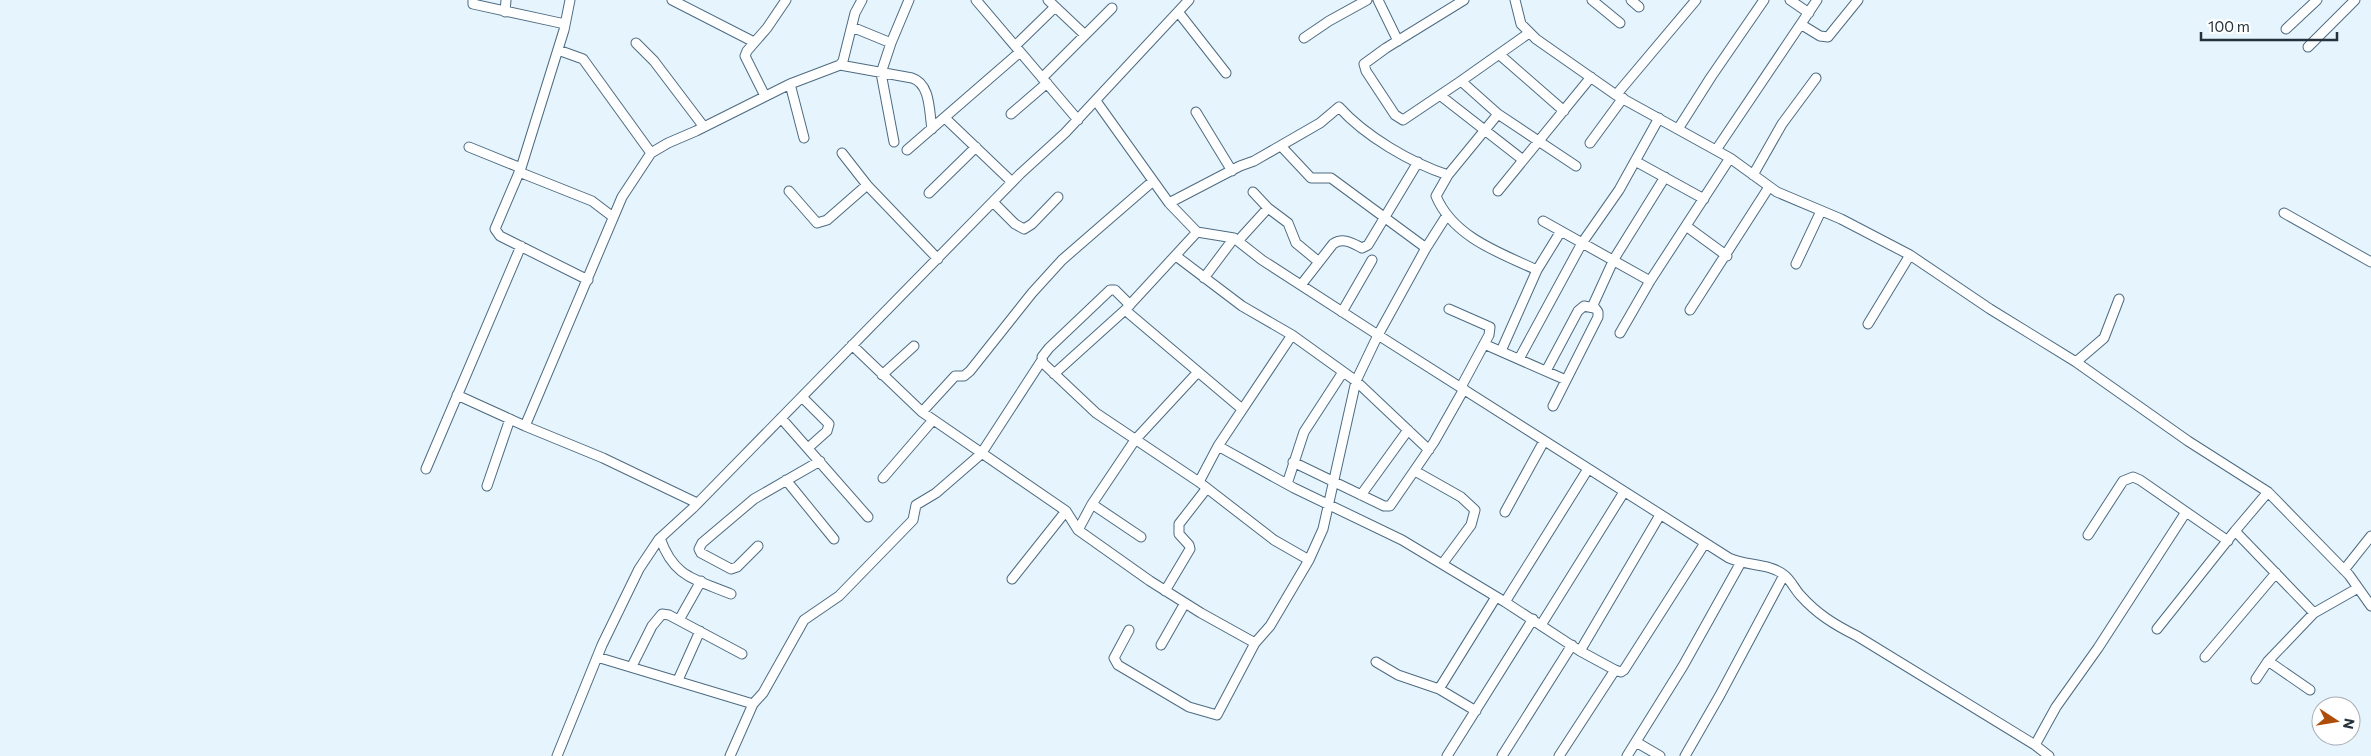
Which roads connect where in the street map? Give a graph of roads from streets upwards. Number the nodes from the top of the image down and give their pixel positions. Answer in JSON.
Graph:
{"nodes":[{"id":1,"x":473,"y":0,"type":"edge"},
{"id":2,"x":506,"y":0,"type":"edge"},
{"id":3,"x":570,"y":0,"type":"edge"},
{"id":4,"x":672,"y":0,"type":"edge"},
{"id":5,"x":786,"y":0,"type":"edge"},
{"id":6,"x":862,"y":0,"type":"edge"},
{"id":7,"x":909,"y":0,"type":"edge"},
{"id":8,"x":976,"y":0,"type":"edge"},
{"id":9,"x":1048,"y":0,"type":"edge"},
{"id":10,"x":1189,"y":0,"type":"edge"},
{"id":11,"x":1367,"y":0,"type":"edge"},
{"id":12,"x":1378,"y":0,"type":"edge"},
{"id":13,"x":1464,"y":0,"type":"edge"},
{"id":14,"x":1515,"y":0,"type":"edge"},
{"id":15,"x":1592,"y":0,"type":"edge"},
{"id":16,"x":1630,"y":0,"type":"edge"},
{"id":17,"x":1696,"y":0,"type":"edge"},
{"id":18,"x":1764,"y":0,"type":"edge"},
{"id":19,"x":1790,"y":0,"type":"edge"},
{"id":20,"x":1817,"y":0,"type":"edge"},
{"id":21,"x":1858,"y":0,"type":"edge"},
{"id":22,"x":2317,"y":0,"type":"edge"},
{"id":23,"x":2355,"y":0,"type":"edge"},
{"id":24,"x":1055,"y":7,"type":"junction"},
{"id":25,"x":1639,"y":7,"type":"dead end"},
{"id":26,"x":1112,"y":8,"type":"dead end"},
{"id":27,"x":505,"y":12,"type":"junction"},
{"id":28,"x":1179,"y":13,"type":"junction"},
{"id":29,"x":1809,"y":13,"type":"junction"},
{"id":30,"x":1620,"y":23,"type":"dead end"},
{"id":31,"x":565,"y":24,"type":"junction"},
{"id":32,"x":1802,"y":25,"type":"junction"},
{"id":33,"x":852,"y":27,"type":"junction"},
{"id":34,"x":2286,"y":30,"type":"dead end"},
{"id":35,"x":1530,"y":33,"type":"junction"},
{"id":36,"x":1085,"y":35,"type":"junction"},
{"id":37,"x":1304,"y":38,"type":"dead end"},
{"id":38,"x":1398,"y":41,"type":"junction"},
{"id":39,"x":754,"y":42,"type":"junction"},
{"id":40,"x":636,"y":43,"type":"dead end"},
{"id":41,"x":891,"y":43,"type":"junction"},
{"id":42,"x":2308,"y":48,"type":"dead end"},
{"id":43,"x":1017,"y":49,"type":"junction"},
{"id":44,"x":558,"y":50,"type":"junction"},
{"id":45,"x":1500,"y":55,"type":"junction"},
{"id":46,"x":840,"y":65,"type":"junction"},
{"id":47,"x":881,"y":73,"type":"junction"},
{"id":48,"x":1226,"y":73,"type":"dead end"},
{"id":49,"x":1591,"y":78,"type":"junction"},
{"id":50,"x":1816,"y":78,"type":"dead end"},
{"id":51,"x":1044,"y":80,"type":"junction"},
{"id":52,"x":1461,"y":81,"type":"junction"},
{"id":53,"x":790,"y":84,"type":"junction"},
{"id":54,"x":765,"y":96,"type":"junction"},
{"id":55,"x":1440,"y":96,"type":"junction"},
{"id":56,"x":1619,"y":96,"type":"junction"},
{"id":57,"x":1096,"y":101,"type":"junction"},
{"id":58,"x":1564,"y":111,"type":"junction"},
{"id":59,"x":1196,"y":112,"type":"dead end"},
{"id":60,"x":1011,"y":114,"type":"dead end"},
{"id":61,"x":1498,"y":114,"type":"junction"},
{"id":62,"x":945,"y":118,"type":"junction"},
{"id":63,"x":1659,"y":118,"type":"junction"},
{"id":64,"x":1078,"y":120,"type":"junction"},
{"id":65,"x":704,"y":127,"type":"junction"},
{"id":66,"x":932,"y":129,"type":"junction"},
{"id":67,"x":1678,"y":129,"type":"junction"},
{"id":68,"x":1484,"y":130,"type":"junction"},
{"id":69,"x":804,"y":138,"type":"dead end"},
{"id":70,"x":894,"y":142,"type":"dead end"},
{"id":71,"x":1538,"y":142,"type":"junction"},
{"id":72,"x":1590,"y":143,"type":"dead end"},
{"id":73,"x":1281,"y":146,"type":"junction"},
{"id":74,"x":469,"y":147,"type":"dead end"},
{"id":75,"x":976,"y":147,"type":"junction"},
{"id":76,"x":907,"y":150,"type":"dead end"},
{"id":77,"x":1716,"y":150,"type":"junction"},
{"id":78,"x":651,"y":153,"type":"junction"},
{"id":79,"x":842,"y":153,"type":"dead end"},
{"id":80,"x":1730,"y":158,"type":"junction"},
{"id":81,"x":1523,"y":160,"type":"junction"},
{"id":82,"x":1635,"y":161,"type":"junction"},
{"id":83,"x":1418,"y":162,"type":"junction"},
{"id":84,"x":1576,"y":166,"type":"dead end"},
{"id":85,"x":520,"y":170,"type":"junction"},
{"id":86,"x":1232,"y":171,"type":"junction"},
{"id":87,"x":1448,"y":175,"type":"junction"},
{"id":88,"x":1753,"y":175,"type":"junction"},
{"id":89,"x":1665,"y":178,"type":"junction"},
{"id":90,"x":1153,"y":181,"type":"junction"},
{"id":91,"x":1012,"y":182,"type":"junction"},
{"id":92,"x":866,"y":186,"type":"junction"},
{"id":93,"x":1769,"y":187,"type":"junction"},
{"id":94,"x":790,"y":191,"type":"dead end"},
{"id":95,"x":1498,"y":191,"type":"dead end"},
{"id":96,"x":1253,"y":192,"type":"dead end"},
{"id":97,"x":929,"y":193,"type":"dead end"},
{"id":98,"x":1058,"y":197,"type":"dead end"},
{"id":99,"x":1704,"y":199,"type":"junction"},
{"id":100,"x":993,"y":202,"type":"junction"},
{"id":101,"x":1169,"y":203,"type":"junction"},
{"id":102,"x":1268,"y":208,"type":"junction"},
{"id":103,"x":1821,"y":211,"type":"junction"},
{"id":104,"x":2284,"y":213,"type":"dead end"},
{"id":105,"x":1447,"y":216,"type":"junction"},
{"id":106,"x":613,"y":217,"type":"junction"},
{"id":107,"x":1384,"y":217,"type":"junction"},
{"id":108,"x":1543,"y":221,"type":"dead end"},
{"id":109,"x":1686,"y":226,"type":"junction"},
{"id":110,"x":1561,"y":231,"type":"junction"},
{"id":111,"x":1197,"y":232,"type":"junction"},
{"id":112,"x":1236,"y":240,"type":"junction"},
{"id":113,"x":1582,"y":243,"type":"junction"},
{"id":114,"x":521,"y":246,"type":"junction"},
{"id":115,"x":1426,"y":248,"type":"junction"},
{"id":116,"x":1910,"y":255,"type":"junction"},
{"id":117,"x":1176,"y":256,"type":"junction"},
{"id":118,"x":1727,"y":256,"type":"junction"},
{"id":119,"x":938,"y":259,"type":"junction"},
{"id":120,"x":1614,"y":259,"type":"junction"},
{"id":121,"x":1372,"y":260,"type":"dead end"},
{"id":122,"x":1319,"y":262,"type":"junction"},
{"id":123,"x":2371,"y":262,"type":"edge"},
{"id":124,"x":1796,"y":264,"type":"dead end"},
{"id":125,"x":1538,"y":270,"type":"junction"},
{"id":126,"x":1204,"y":278,"type":"junction"},
{"id":127,"x":588,"y":280,"type":"junction"},
{"id":128,"x":1650,"y":281,"type":"junction"},
{"id":129,"x":1301,"y":285,"type":"junction"},
{"id":130,"x":2119,"y":299,"type":"dead end"},
{"id":131,"x":1128,"y":308,"type":"junction"},
{"id":132,"x":1594,"y":308,"type":"junction"},
{"id":133,"x":1450,"y":309,"type":"dead end"},
{"id":134,"x":1690,"y":310,"type":"dead end"},
{"id":135,"x":1342,"y":312,"type":"junction"},
{"id":136,"x":1868,"y":324,"type":"dead end"},
{"id":137,"x":1620,"y":333,"type":"dead end"},
{"id":138,"x":1292,"y":335,"type":"junction"},
{"id":139,"x":1378,"y":336,"type":"junction"},
{"id":140,"x":1484,"y":344,"type":"junction"},
{"id":141,"x":852,"y":345,"type":"junction"},
{"id":142,"x":914,"y":346,"type":"dead end"},
{"id":143,"x":1500,"y":351,"type":"junction"},
{"id":144,"x":1519,"y":359,"type":"junction"},
{"id":145,"x":1042,"y":360,"type":"junction"},
{"id":146,"x":2076,"y":362,"type":"junction"},
{"id":147,"x":1546,"y":371,"type":"junction"},
{"id":148,"x":1343,"y":372,"type":"junction"},
{"id":149,"x":1197,"y":373,"type":"junction"},
{"id":150,"x":1054,"y":374,"type":"junction"},
{"id":151,"x":882,"y":375,"type":"junction"},
{"id":152,"x":1566,"y":380,"type":"junction"},
{"id":153,"x":1356,"y":381,"type":"junction"},
{"id":154,"x":1462,"y":388,"type":"junction"},
{"id":155,"x":456,"y":395,"type":"junction"},
{"id":156,"x":802,"y":397,"type":"junction"},
{"id":157,"x":1553,"y":406,"type":"dead end"},
{"id":158,"x":1242,"y":409,"type":"junction"},
{"id":159,"x":922,"y":412,"type":"junction"},
{"id":160,"x":781,"y":418,"type":"junction"},
{"id":161,"x":510,"y":419,"type":"junction"},
{"id":162,"x":933,"y":420,"type":"junction"},
{"id":163,"x":525,"y":426,"type":"junction"},
{"id":164,"x":1408,"y":430,"type":"junction"},
{"id":165,"x":1135,"y":440,"type":"junction"},
{"id":166,"x":1544,"y":441,"type":"junction"},
{"id":167,"x":1218,"y":446,"type":"junction"},
{"id":168,"x":808,"y":448,"type":"junction"},
{"id":169,"x":1429,"y":450,"type":"junction"},
{"id":170,"x":981,"y":454,"type":"junction"},
{"id":171,"x":820,"y":461,"type":"junction"},
{"id":172,"x":1293,"y":462,"type":"junction"},
{"id":173,"x":426,"y":469,"type":"dead end"},
{"id":174,"x":1588,"y":469,"type":"junction"},
{"id":175,"x":1415,"y":471,"type":"junction"},
{"id":176,"x":883,"y":478,"type":"dead end"},
{"id":177,"x":786,"y":480,"type":"junction"},
{"id":178,"x":1334,"y":480,"type":"junction"},
{"id":179,"x":1199,"y":482,"type":"junction"},
{"id":180,"x":1287,"y":484,"type":"junction"},
{"id":181,"x":487,"y":486,"type":"dead end"},
{"id":182,"x":1207,"y":488,"type":"junction"},
{"id":183,"x":1624,"y":492,"type":"junction"},
{"id":184,"x":2268,"y":492,"type":"junction"},
{"id":185,"x":1361,"y":495,"type":"junction"},
{"id":186,"x":697,"y":503,"type":"junction"},
{"id":187,"x":1092,"y":504,"type":"junction"},
{"id":188,"x":1328,"y":504,"type":"junction"},
{"id":189,"x":1066,"y":511,"type":"junction"},
{"id":190,"x":1505,"y":512,"type":"dead end"},
{"id":191,"x":2186,"y":512,"type":"junction"},
{"id":192,"x":1660,"y":514,"type":"junction"},
{"id":193,"x":868,"y":517,"type":"dead end"},
{"id":194,"x":1078,"y":530,"type":"junction"},
{"id":195,"x":2235,"y":531,"type":"junction"},
{"id":196,"x":2088,"y":535,"type":"dead end"},
{"id":197,"x":2371,"y":536,"type":"edge"},
{"id":198,"x":1141,"y":537,"type":"dead end"},
{"id":199,"x":660,"y":538,"type":"junction"},
{"id":200,"x":834,"y":539,"type":"dead end"},
{"id":201,"x":2228,"y":541,"type":"junction"},
{"id":202,"x":1705,"y":542,"type":"junction"},
{"id":203,"x":758,"y":546,"type":"dead end"},
{"id":204,"x":1309,"y":560,"type":"junction"},
{"id":205,"x":1443,"y":564,"type":"junction"},
{"id":206,"x":1740,"y":564,"type":"junction"},
{"id":207,"x":2344,"y":570,"type":"junction"},
{"id":208,"x":2276,"y":574,"type":"junction"},
{"id":209,"x":1784,"y":575,"type":"junction"},
{"id":210,"x":1012,"y":579,"type":"dead end"},
{"id":211,"x":701,"y":581,"type":"junction"},
{"id":212,"x":2358,"y":588,"type":"junction"},
{"id":213,"x":1165,"y":591,"type":"junction"},
{"id":214,"x":731,"y":594,"type":"dead end"},
{"id":215,"x":1496,"y":597,"type":"junction"},
{"id":216,"x":1505,"y":602,"type":"junction"},
{"id":217,"x":1185,"y":603,"type":"junction"},
{"id":218,"x":2371,"y":606,"type":"edge"},
{"id":219,"x":2314,"y":613,"type":"junction"},
{"id":220,"x":679,"y":620,"type":"junction"},
{"id":221,"x":1537,"y":622,"type":"junction"},
{"id":222,"x":2157,"y":629,"type":"dead end"},
{"id":223,"x":1128,"y":630,"type":"dead end"},
{"id":224,"x":700,"y":631,"type":"junction"},
{"id":225,"x":1255,"y":643,"type":"junction"},
{"id":226,"x":1162,"y":645,"type":"dead end"},
{"id":227,"x":1572,"y":645,"type":"junction"},
{"id":228,"x":1580,"y":651,"type":"junction"},
{"id":229,"x":742,"y":654,"type":"dead end"},
{"id":230,"x":597,"y":657,"type":"junction"},
{"id":231,"x":2205,"y":657,"type":"dead end"},
{"id":232,"x":2268,"y":661,"type":"junction"},
{"id":233,"x":1376,"y":662,"type":"dead end"},
{"id":234,"x":632,"y":666,"type":"junction"},
{"id":235,"x":1615,"y":670,"type":"junction"},
{"id":236,"x":2256,"y":679,"type":"dead end"},
{"id":237,"x":678,"y":680,"type":"junction"},
{"id":238,"x":1438,"y":689,"type":"junction"},
{"id":239,"x":2310,"y":690,"type":"dead end"},
{"id":240,"x":753,"y":704,"type":"junction"},
{"id":241,"x":1476,"y":711,"type":"junction"},
{"id":242,"x":1636,"y":742,"type":"junction"},
{"id":243,"x":2035,"y":745,"type":"junction"},
{"id":244,"x":557,"y":756,"type":"edge"},
{"id":245,"x":730,"y":756,"type":"edge"},
{"id":246,"x":1448,"y":756,"type":"edge"},
{"id":247,"x":1502,"y":756,"type":"edge"},
{"id":248,"x":1559,"y":756,"type":"edge"},
{"id":249,"x":1627,"y":756,"type":"edge"},
{"id":250,"x":1660,"y":756,"type":"edge"},
{"id":251,"x":1685,"y":756,"type":"edge"},
{"id":252,"x":2049,"y":756,"type":"edge"}],
"edges":[{"from":1,"to":27,"type":"street"},
{"from":2,"to":27,"type":"street"},
{"from":3,"to":31,"type":"street"},
{"from":4,"to":39,"type":"street"},
{"from":5,"to":39,"type":"street"},
{"from":6,"to":33,"type":"street"},
{"from":7,"to":41,"type":"street"},
{"from":8,"to":43,"type":"street"},
{"from":9,"to":24,"type":"street"},
{"from":10,"to":28,"type":"street"},
{"from":11,"to":37,"type":"street"},
{"from":12,"to":38,"type":"street"},
{"from":13,"to":38,"type":"street"},
{"from":14,"to":35,"type":"street"},
{"from":15,"to":30,"type":"street"},
{"from":16,"to":25,"type":"street"},
{"from":17,"to":56,"type":"street"},
{"from":18,"to":67,"type":"street"},
{"from":19,"to":29,"type":"street"},
{"from":20,"to":29,"type":"street"},
{"from":21,"to":32,"type":"street"},
{"from":22,"to":34,"type":"street"},
{"from":23,"to":42,"type":"street"},
{"from":24,"to":36,"type":"street"},
{"from":24,"to":43,"type":"street"},
{"from":26,"to":36,"type":"street"},
{"from":27,"to":31,"type":"street"},
{"from":28,"to":48,"type":"street"},
{"from":28,"to":57,"type":"street"},
{"from":29,"to":32,"type":"street"},
{"from":31,"to":44,"type":"street"},
{"from":32,"to":77,"type":"street"},
{"from":33,"to":41,"type":"street"},
{"from":33,"to":46,"type":"street"},
{"from":35,"to":45,"type":"street"},
{"from":35,"to":49,"type":"street"},
{"from":36,"to":51,"type":"street"},
{"from":38,"to":55,"type":"street"},
{"from":39,"to":54,"type":"street"},
{"from":40,"to":65,"type":"street"},
{"from":41,"to":47,"type":"street"},
{"from":43,"to":51,"type":"street"},
{"from":43,"to":62,"type":"street"},
{"from":44,"to":78,"type":"street"},
{"from":44,"to":85,"type":"street"},
{"from":45,"to":52,"type":"street"},
{"from":45,"to":58,"type":"street"},
{"from":46,"to":47,"type":"street"},
{"from":46,"to":53,"type":"street"},
{"from":47,"to":66,"type":"street"},
{"from":47,"to":70,"type":"street"},
{"from":49,"to":56,"type":"street"},
{"from":49,"to":58,"type":"street"},
{"from":50,"to":88,"type":"street"},
{"from":51,"to":60,"type":"street"},
{"from":51,"to":64,"type":"street"},
{"from":52,"to":55,"type":"street"},
{"from":52,"to":61,"type":"street"},
{"from":53,"to":54,"type":"street"},
{"from":53,"to":69,"type":"street"},
{"from":54,"to":65,"type":"street"},
{"from":55,"to":68,"type":"street"},
{"from":56,"to":63,"type":"street"},
{"from":56,"to":72,"type":"street"},
{"from":57,"to":64,"type":"street"},
{"from":57,"to":90,"type":"street"},
{"from":58,"to":71,"type":"street"},
{"from":59,"to":86,"type":"street"},
{"from":61,"to":68,"type":"street"},
{"from":61,"to":71,"type":"street"},
{"from":62,"to":66,"type":"street"},
{"from":62,"to":75,"type":"street"},
{"from":63,"to":67,"type":"street"},
{"from":63,"to":82,"type":"street"},
{"from":64,"to":91,"type":"street"},
{"from":65,"to":78,"type":"street"},
{"from":66,"to":76,"type":"street"},
{"from":67,"to":77,"type":"street"},
{"from":68,"to":81,"type":"street"},
{"from":68,"to":87,"type":"street"},
{"from":71,"to":81,"type":"street"},
{"from":71,"to":84,"type":"street"},
{"from":73,"to":83,"type":"street"},
{"from":73,"to":86,"type":"street"},
{"from":73,"to":107,"type":"street"},
{"from":74,"to":85,"type":"street"},
{"from":75,"to":91,"type":"street"},
{"from":75,"to":97,"type":"street"},
{"from":77,"to":80,"type":"street"},
{"from":78,"to":106,"type":"street"},
{"from":79,"to":92,"type":"street"},
{"from":80,"to":88,"type":"street"},
{"from":80,"to":99,"type":"street"},
{"from":81,"to":95,"type":"street"},
{"from":82,"to":89,"type":"street"},
{"from":82,"to":113,"type":"street"},
{"from":83,"to":87,"type":"street"},
{"from":83,"to":107,"type":"street"},
{"from":85,"to":106,"type":"street"},
{"from":85,"to":114,"type":"street"},
{"from":86,"to":101,"type":"street"},
{"from":87,"to":105,"type":"street"},
{"from":88,"to":93,"type":"street"},
{"from":89,"to":99,"type":"street"},
{"from":89,"to":120,"type":"street"},
{"from":90,"to":101,"type":"street"},
{"from":90,"to":159,"type":"street"},
{"from":91,"to":100,"type":"street"},
{"from":92,"to":94,"type":"street"},
{"from":92,"to":119,"type":"street"},
{"from":93,"to":103,"type":"street"},
{"from":93,"to":118,"type":"street"},
{"from":96,"to":102,"type":"street"},
{"from":98,"to":100,"type":"street"},
{"from":99,"to":109,"type":"street"},
{"from":100,"to":119,"type":"street"},
{"from":101,"to":111,"type":"street"},
{"from":102,"to":112,"type":"street"},
{"from":102,"to":122,"type":"street"},
{"from":103,"to":116,"type":"street"},
{"from":103,"to":124,"type":"street"},
{"from":104,"to":123,"type":"street"},
{"from":105,"to":115,"type":"street"},
{"from":105,"to":125,"type":"street"},
{"from":106,"to":127,"type":"street"},
{"from":107,"to":115,"type":"street"},
{"from":107,"to":122,"type":"street"},
{"from":108,"to":110,"type":"street"},
{"from":109,"to":118,"type":"street"},
{"from":109,"to":128,"type":"street"},
{"from":110,"to":113,"type":"street"},
{"from":110,"to":125,"type":"street"},
{"from":111,"to":112,"type":"street"},
{"from":111,"to":117,"type":"street"},
{"from":112,"to":126,"type":"street"},
{"from":112,"to":129,"type":"street"},
{"from":113,"to":120,"type":"street"},
{"from":113,"to":144,"type":"street"},
{"from":114,"to":127,"type":"street"},
{"from":114,"to":155,"type":"street"},
{"from":115,"to":139,"type":"street"},
{"from":116,"to":136,"type":"street"},
{"from":116,"to":146,"type":"street"},
{"from":117,"to":126,"type":"street"},
{"from":117,"to":131,"type":"street"},
{"from":118,"to":134,"type":"street"},
{"from":119,"to":141,"type":"street"},
{"from":120,"to":128,"type":"street"},
{"from":120,"to":132,"type":"street"},
{"from":121,"to":135,"type":"street"},
{"from":122,"to":129,"type":"street"},
{"from":125,"to":143,"type":"street"},
{"from":126,"to":138,"type":"street"},
{"from":127,"to":163,"type":"street"},
{"from":128,"to":137,"type":"street"},
{"from":129,"to":135,"type":"street"},
{"from":130,"to":146,"type":"street"},
{"from":131,"to":145,"type":"street"},
{"from":131,"to":149,"type":"street"},
{"from":131,"to":150,"type":"street"},
{"from":132,"to":147,"type":"street"},
{"from":132,"to":152,"type":"street"},
{"from":133,"to":140,"type":"street"},
{"from":135,"to":139,"type":"street"},
{"from":138,"to":148,"type":"street"},
{"from":138,"to":158,"type":"street"},
{"from":139,"to":153,"type":"street"},
{"from":139,"to":154,"type":"street"},
{"from":140,"to":143,"type":"street"},
{"from":140,"to":154,"type":"street"},
{"from":141,"to":151,"type":"street"},
{"from":141,"to":156,"type":"street"},
{"from":142,"to":151,"type":"street"},
{"from":143,"to":144,"type":"street"},
{"from":144,"to":147,"type":"street"},
{"from":145,"to":150,"type":"street"},
{"from":145,"to":170,"type":"street"},
{"from":146,"to":184,"type":"street"},
{"from":147,"to":152,"type":"street"},
{"from":148,"to":153,"type":"street"},
{"from":148,"to":172,"type":"street"},
{"from":149,"to":158,"type":"street"},
{"from":149,"to":165,"type":"street"},
{"from":150,"to":165,"type":"street"},
{"from":151,"to":159,"type":"street"},
{"from":152,"to":157,"type":"street"},
{"from":153,"to":164,"type":"street"},
{"from":153,"to":178,"type":"street"},
{"from":154,"to":166,"type":"street"},
{"from":154,"to":169,"type":"street"},
{"from":155,"to":161,"type":"street"},
{"from":155,"to":173,"type":"street"},
{"from":156,"to":160,"type":"street"},
{"from":156,"to":168,"type":"street"},
{"from":158,"to":167,"type":"street"},
{"from":159,"to":162,"type":"street"},
{"from":160,"to":168,"type":"street"},
{"from":160,"to":186,"type":"street"},
{"from":161,"to":163,"type":"street"},
{"from":161,"to":181,"type":"street"},
{"from":162,"to":170,"type":"street"},
{"from":162,"to":176,"type":"street"},
{"from":163,"to":186,"type":"street"},
{"from":164,"to":169,"type":"street"},
{"from":164,"to":185,"type":"street"},
{"from":165,"to":179,"type":"street"},
{"from":165,"to":187,"type":"street"},
{"from":166,"to":174,"type":"street"},
{"from":166,"to":190,"type":"street"},
{"from":167,"to":179,"type":"street"},
{"from":167,"to":180,"type":"street"},
{"from":168,"to":171,"type":"street"},
{"from":169,"to":175,"type":"street"},
{"from":170,"to":189,"type":"street"},
{"from":170,"to":240,"type":"street"},
{"from":171,"to":177,"type":"street"},
{"from":171,"to":193,"type":"street"},
{"from":172,"to":178,"type":"street"},
{"from":172,"to":180,"type":"street"},
{"from":174,"to":183,"type":"street"},
{"from":174,"to":216,"type":"street"},
{"from":175,"to":185,"type":"street"},
{"from":175,"to":205,"type":"street"},
{"from":177,"to":200,"type":"street"},
{"from":177,"to":203,"type":"street"},
{"from":178,"to":185,"type":"street"},
{"from":178,"to":188,"type":"street"},
{"from":179,"to":182,"type":"street"},
{"from":180,"to":188,"type":"street"},
{"from":182,"to":204,"type":"street"},
{"from":182,"to":213,"type":"street"},
{"from":183,"to":192,"type":"street"},
{"from":183,"to":221,"type":"street"},
{"from":184,"to":195,"type":"street"},
{"from":184,"to":207,"type":"street"},
{"from":186,"to":199,"type":"street"},
{"from":187,"to":194,"type":"street"},
{"from":187,"to":198,"type":"street"},
{"from":188,"to":204,"type":"street"},
{"from":188,"to":205,"type":"street"},
{"from":189,"to":194,"type":"street"},
{"from":189,"to":210,"type":"street"},
{"from":191,"to":196,"type":"street"},
{"from":191,"to":201,"type":"street"},
{"from":191,"to":243,"type":"street"},
{"from":192,"to":202,"type":"street"},
{"from":192,"to":228,"type":"street"},
{"from":194,"to":213,"type":"street"},
{"from":195,"to":201,"type":"street"},
{"from":195,"to":208,"type":"street"},
{"from":197,"to":207,"type":"street"},
{"from":199,"to":211,"type":"street"},
{"from":199,"to":230,"type":"street"},
{"from":201,"to":222,"type":"street"},
{"from":202,"to":206,"type":"street"},
{"from":202,"to":235,"type":"street"},
{"from":204,"to":225,"type":"street"},
{"from":205,"to":215,"type":"street"},
{"from":206,"to":209,"type":"street"},
{"from":206,"to":242,"type":"street"},
{"from":207,"to":212,"type":"street"},
{"from":208,"to":219,"type":"street"},
{"from":208,"to":231,"type":"street"},
{"from":209,"to":243,"type":"street"},
{"from":209,"to":251,"type":"street"},
{"from":211,"to":214,"type":"street"},
{"from":211,"to":220,"type":"street"},
{"from":212,"to":218,"type":"street"},
{"from":212,"to":219,"type":"street"},
{"from":213,"to":217,"type":"street"},
{"from":215,"to":216,"type":"street"},
{"from":215,"to":238,"type":"street"},
{"from":216,"to":221,"type":"street"},
{"from":217,"to":225,"type":"street"},
{"from":217,"to":226,"type":"street"},
{"from":219,"to":232,"type":"street"},
{"from":220,"to":224,"type":"street"},
{"from":220,"to":234,"type":"street"},
{"from":221,"to":227,"type":"street"},
{"from":221,"to":241,"type":"street"},
{"from":223,"to":225,"type":"street"},
{"from":224,"to":229,"type":"street"},
{"from":224,"to":237,"type":"street"},
{"from":227,"to":228,"type":"street"},
{"from":227,"to":247,"type":"street"},
{"from":228,"to":235,"type":"street"},
{"from":230,"to":234,"type":"street"},
{"from":230,"to":244,"type":"street"},
{"from":232,"to":236,"type":"street"},
{"from":232,"to":239,"type":"street"},
{"from":233,"to":238,"type":"street"},
{"from":234,"to":237,"type":"street"},
{"from":235,"to":248,"type":"street"},
{"from":237,"to":240,"type":"street"},
{"from":238,"to":241,"type":"street"},
{"from":240,"to":245,"type":"street"},
{"from":241,"to":246,"type":"street"},
{"from":242,"to":249,"type":"street"},
{"from":242,"to":250,"type":"street"},
{"from":243,"to":252,"type":"street"}]}
